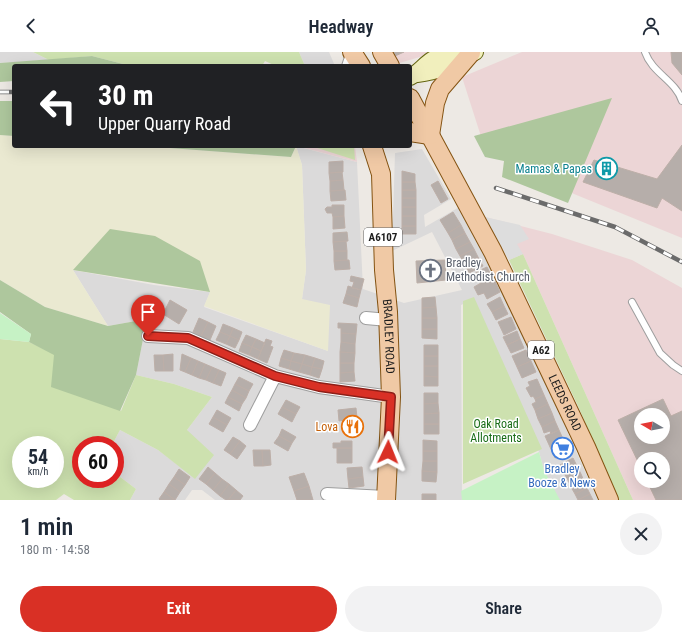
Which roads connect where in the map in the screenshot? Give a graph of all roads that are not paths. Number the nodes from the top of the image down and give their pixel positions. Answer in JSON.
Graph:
{"nodes":[{"id":1,"x":382,"y":52,"type":"edge"},
{"id":2,"x":645,"y":52,"type":"edge"},
{"id":3,"x":473,"y":53,"type":"edge"},
{"id":4,"x":355,"y":58,"type":"edge"},
{"id":5,"x":369,"y":64,"type":"edge"},
{"id":6,"x":389,"y":64,"type":"edge"},
{"id":7,"x":413,"y":76,"type":"edge"},
{"id":8,"x":682,"y":101,"type":"edge"},
{"id":9,"x":412,"y":102,"type":"edge"},
{"id":10,"x":412,"y":122,"type":"edge"},
{"id":11,"x":412,"y":132,"type":"edge"},
{"id":12,"x":430,"y":135,"type":"junction"},
{"id":13,"x":378,"y":148,"type":"edge"},
{"id":14,"x":632,"y":302,"type":"dead end"},
{"id":15,"x":366,"y":318,"type":"dead end"},
{"id":16,"x":388,"y":320,"type":"junction"},
{"id":17,"x":148,"y":336,"type":"dead end"},
{"id":18,"x":682,"y":371,"type":"edge"},
{"id":19,"x":275,"y":376,"type":"junction"},
{"id":20,"x":391,"y":397,"type":"junction"},
{"id":21,"x":250,"y":425,"type":"dead end"},
{"id":22,"x":327,"y":492,"type":"edge"},
{"id":23,"x":386,"y":498,"type":"edge"},
{"id":24,"x":609,"y":500,"type":"edge"}],
"edges":[{"from":1,"to":6,"type":"main road"},
{"from":2,"to":8,"type":"lane"},
{"from":3,"to":7,"type":"main road"},
{"from":3,"to":12,"type":"main road"},
{"from":4,"to":5,"type":"main road"},
{"from":9,"to":12,"type":"main road","name":"LEEDS ROAD","number":"A62"},
{"from":10,"to":12,"type":"main road","name":"LEEDS ROAD","number":"A62"},
{"from":11,"to":12,"type":"main road"},
{"from":12,"to":24,"type":"main road","name":"LEEDS ROAD","number":"A62"},
{"from":13,"to":16,"type":"main road","name":"BRADLEY ROAD","number":"A6107"},
{"from":14,"to":18,"type":"lane"},
{"from":15,"to":16,"type":"street"},
{"from":16,"to":20,"type":"main road","name":"BRADLEY ROAD","number":"A6107"},
{"from":17,"to":19,"type":"street"},
{"from":19,"to":20,"type":"street"},
{"from":19,"to":21,"type":"street"},
{"from":20,"to":23,"type":"main road","name":"BRADLEY ROAD","number":"A6107"},
{"from":22,"to":23,"type":"street"}]}
